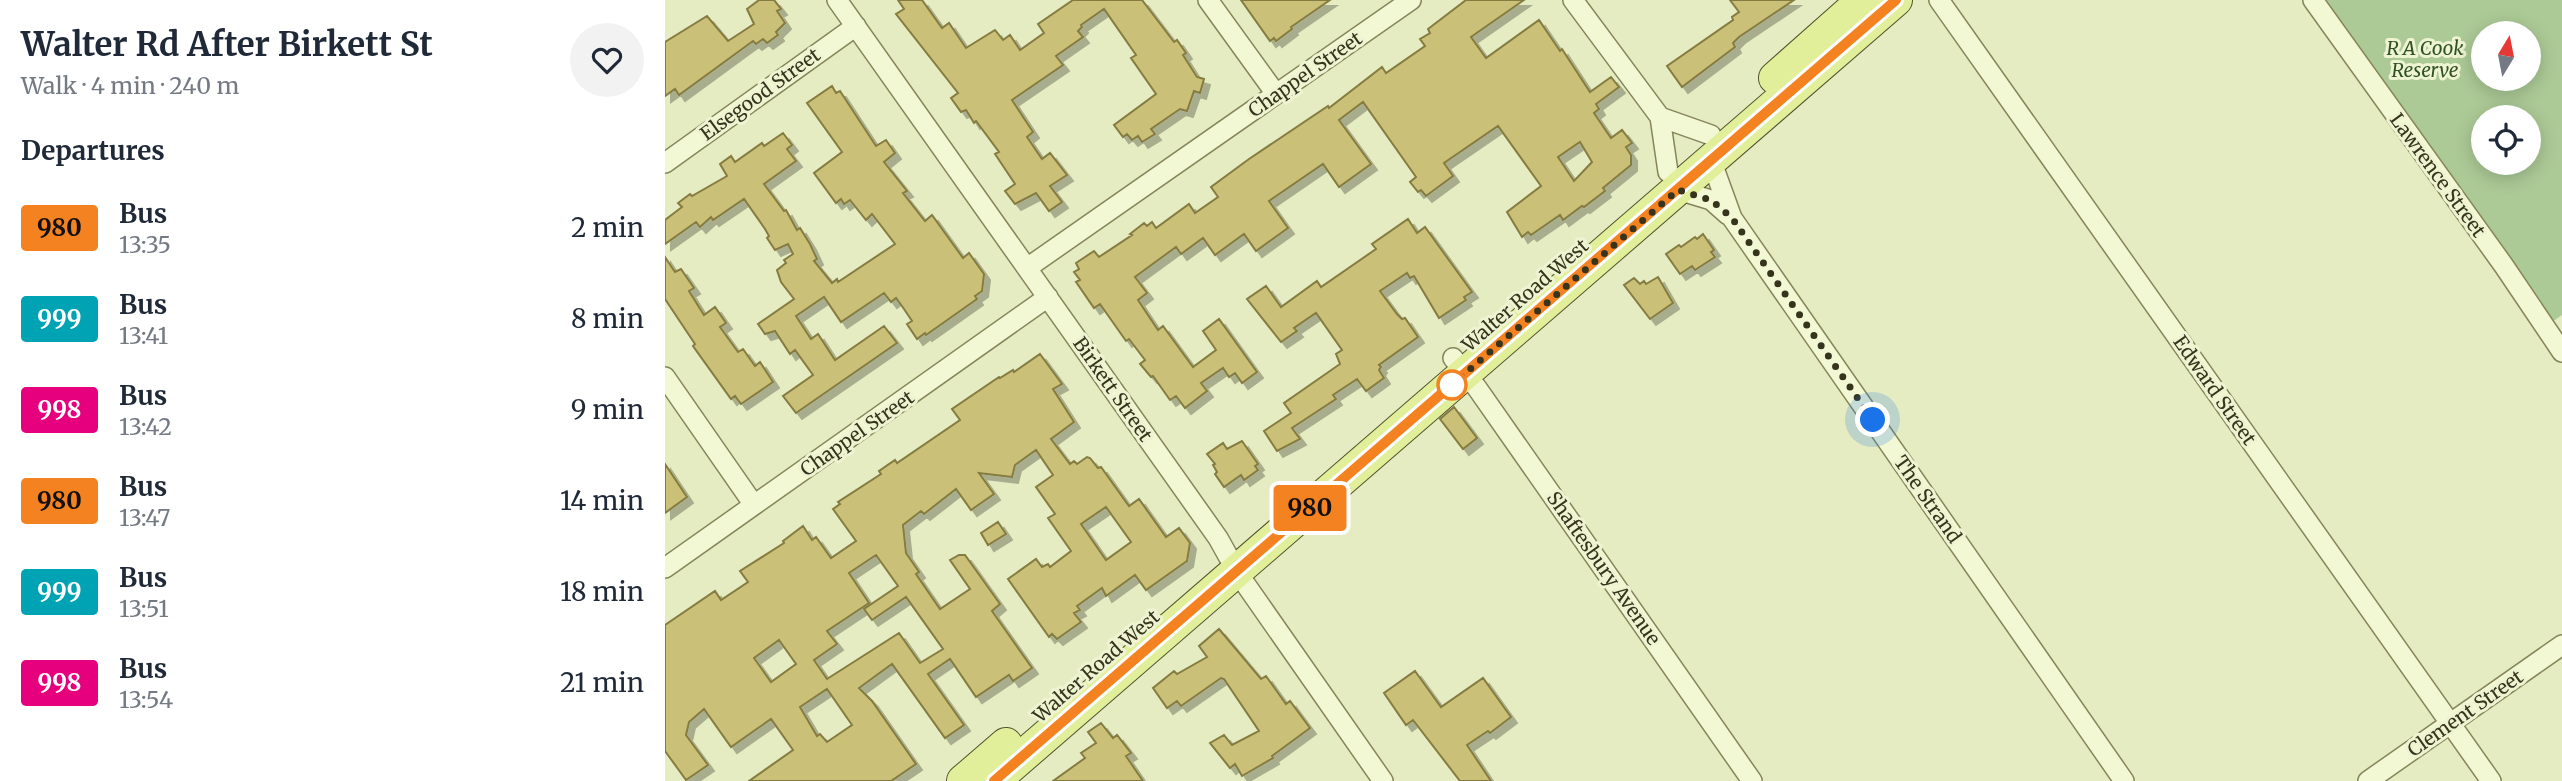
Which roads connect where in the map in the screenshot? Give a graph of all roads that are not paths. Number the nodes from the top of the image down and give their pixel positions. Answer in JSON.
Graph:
{"nodes":[{"id":1,"x":837,"y":0,"type":"edge"},
{"id":2,"x":1208,"y":0,"type":"edge"},
{"id":3,"x":1411,"y":0,"type":"edge"},
{"id":4,"x":1573,"y":0,"type":"edge"},
{"id":5,"x":1863,"y":0,"type":"edge"},
{"id":6,"x":1896,"y":0,"type":"edge"},
{"id":7,"x":1939,"y":0,"type":"edge"},
{"id":8,"x":2313,"y":0,"type":"edge"},
{"id":9,"x":856,"y":26,"type":"junction"},
{"id":10,"x":1276,"y":94,"type":"junction"},
{"id":11,"x":1660,"y":117,"type":"junction"},
{"id":12,"x":1711,"y":147,"type":"junction"},
{"id":13,"x":665,"y":163,"type":"edge"},
{"id":14,"x":1673,"y":181,"type":"junction"},
{"id":15,"x":1732,"y":218,"type":"junction"},
{"id":16,"x":1027,"y":268,"type":"junction"},
{"id":17,"x":1048,"y":298,"type":"junction"},
{"id":18,"x":2562,"y":352,"type":"edge"},
{"id":19,"x":1459,"y":365,"type":"junction"},
{"id":20,"x":665,"y":377,"type":"edge"},
{"id":21,"x":754,"y":505,"type":"junction"},
{"id":22,"x":1232,"y":563,"type":"junction"},
{"id":23,"x":665,"y":568,"type":"edge"},
{"id":24,"x":2562,"y":645,"type":"edge"},
{"id":25,"x":2450,"y":723,"type":"junction"},
{"id":26,"x":963,"y":781,"type":"edge"},
{"id":27,"x":994,"y":781,"type":"edge"},
{"id":28,"x":1383,"y":781,"type":"edge"},
{"id":29,"x":1752,"y":781,"type":"edge"},
{"id":30,"x":2124,"y":781,"type":"edge"},
{"id":31,"x":2368,"y":781,"type":"edge"},
{"id":32,"x":2491,"y":781,"type":"edge"}],
"edges":[{"from":1,"to":9,"type":"street","name":"Birkett Street"},
{"from":2,"to":10,"type":"street"},
{"from":3,"to":10,"type":"street","name":"Chappel Street"},
{"from":4,"to":11,"type":"street"},
{"from":5,"to":12,"type":"main road","name":"Walter Road West"},
{"from":6,"to":12,"type":"main road","name":"Walter Road West"},
{"from":7,"to":25,"type":"street","name":"Edward Street"},
{"from":8,"to":18,"type":"street","name":"Lawrence Street"},
{"from":9,"to":13,"type":"street","name":"Elsegood Street"},
{"from":9,"to":16,"type":"street","name":"Birkett Street"},
{"from":10,"to":16,"type":"street","name":"Chappel Street"},
{"from":11,"to":12,"type":"street"},
{"from":11,"to":14,"type":"street"},
{"from":12,"to":14,"type":"main road","name":"Walter Road West"},
{"from":12,"to":15,"type":"street","name":"The Strand"},
{"from":14,"to":15,"type":"street","name":"The Strand"},
{"from":14,"to":19,"type":"main road","name":"Walter Road West"},
{"from":15,"to":30,"type":"street","name":"The Strand"},
{"from":16,"to":17,"type":"street","name":"Birkett Street"},
{"from":17,"to":21,"type":"street","name":"Chappel Street"},
{"from":17,"to":22,"type":"street","name":"Birkett Street"},
{"from":19,"to":22,"type":"main road","name":"Walter Road West"},
{"from":19,"to":29,"type":"street","name":"Shaftesbury Avenue"},
{"from":20,"to":21,"type":"street"},
{"from":21,"to":23,"type":"street","name":"Chappel Street"},
{"from":22,"to":26,"type":"main road","name":"Walter Road West"},
{"from":22,"to":27,"type":"main road","name":"Walter Road West"},
{"from":22,"to":28,"type":"street","name":"Birkett Street"},
{"from":24,"to":25,"type":"street","name":"Clement Street"},
{"from":25,"to":31,"type":"street","name":"Clement Street"},
{"from":25,"to":32,"type":"street","name":"Edward Street"}]}
